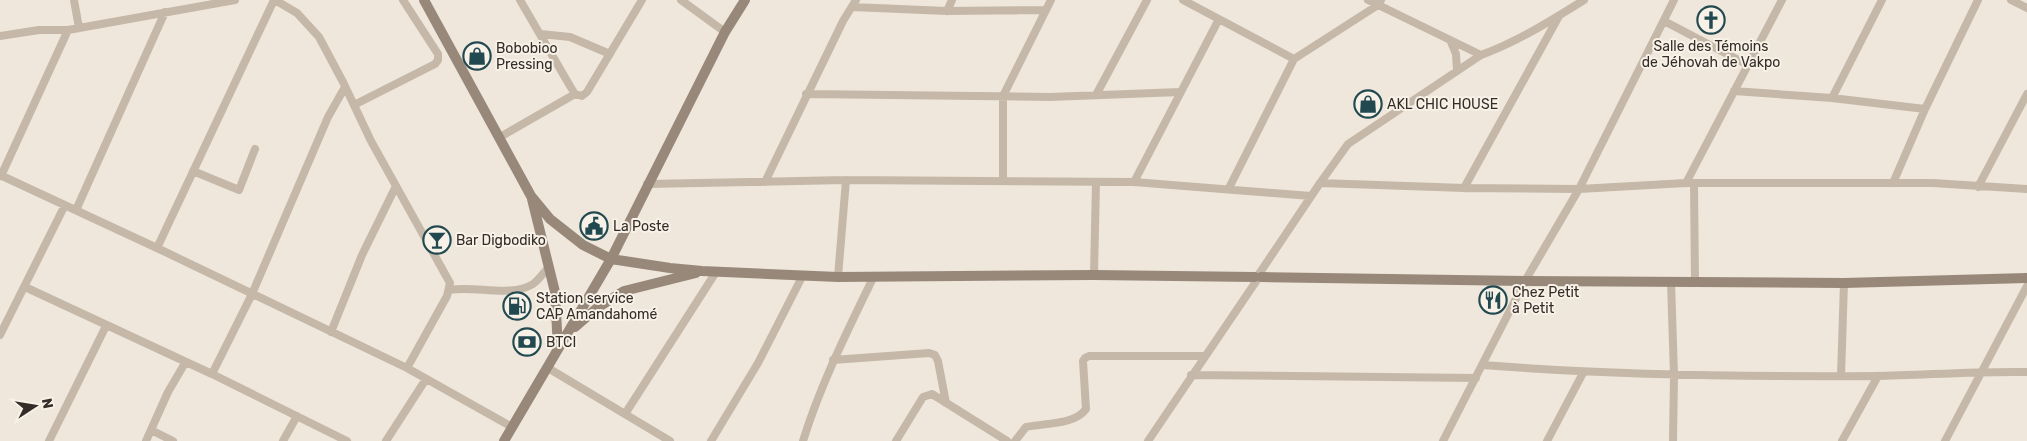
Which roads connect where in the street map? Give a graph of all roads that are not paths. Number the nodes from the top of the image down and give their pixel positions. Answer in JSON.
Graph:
{"nodes":[{"id":1,"x":74,"y":0,"type":"edge"},
{"id":2,"x":235,"y":0,"type":"edge"},
{"id":3,"x":274,"y":0,"type":"edge"},
{"id":4,"x":403,"y":0,"type":"edge"},
{"id":5,"x":424,"y":0,"type":"edge"},
{"id":6,"x":520,"y":0,"type":"edge"},
{"id":7,"x":642,"y":0,"type":"edge"},
{"id":8,"x":681,"y":0,"type":"edge"},
{"id":9,"x":745,"y":0,"type":"edge"},
{"id":10,"x":952,"y":0,"type":"edge"},
{"id":11,"x":1051,"y":0,"type":"edge"},
{"id":12,"x":1147,"y":0,"type":"edge"},
{"id":13,"x":1183,"y":0,"type":"edge"},
{"id":14,"x":1368,"y":0,"type":"edge"},
{"id":15,"x":1584,"y":0,"type":"edge"},
{"id":16,"x":1674,"y":0,"type":"edge"},
{"id":17,"x":1782,"y":0,"type":"edge"},
{"id":18,"x":1882,"y":0,"type":"edge"},
{"id":19,"x":1978,"y":0,"type":"edge"},
{"id":20,"x":2011,"y":0,"type":"edge"},
{"id":21,"x":1379,"y":3,"type":"edge"},
{"id":22,"x":854,"y":4,"type":"edge"},
{"id":23,"x":2027,"y":8,"type":"edge"},
{"id":24,"x":1046,"y":10,"type":"junction"},
{"id":25,"x":947,"y":11,"type":"junction"},
{"id":26,"x":165,"y":12,"type":"junction"},
{"id":27,"x":1559,"y":16,"type":"junction"},
{"id":28,"x":1219,"y":19,"type":"junction"},
{"id":29,"x":1664,"y":21,"type":"junction"},
{"id":30,"x":80,"y":28,"type":"junction"},
{"id":31,"x":68,"y":30,"type":"junction"},
{"id":32,"x":725,"y":32,"type":"junction"},
{"id":33,"x":541,"y":34,"type":"junction"},
{"id":34,"x":0,"y":36,"type":"edge"},
{"id":35,"x":1451,"y":42,"type":"junction"},
{"id":36,"x":610,"y":54,"type":"junction"},
{"id":37,"x":1481,"y":55,"type":"junction"},
{"id":38,"x":1294,"y":59,"type":"junction"},
{"id":39,"x":1748,"y":65,"type":"junction"},
{"id":40,"x":1457,"y":71,"type":"junction"},
{"id":41,"x":345,"y":87,"type":"junction"},
{"id":42,"x":1734,"y":91,"type":"junction"},
{"id":43,"x":1180,"y":92,"type":"junction"},
{"id":44,"x":575,"y":94,"type":"junction"},
{"id":45,"x":806,"y":94,"type":"junction"},
{"id":46,"x":2027,"y":94,"type":"edge"},
{"id":47,"x":1096,"y":95,"type":"junction"},
{"id":48,"x":1003,"y":96,"type":"junction"},
{"id":49,"x":1832,"y":98,"type":"junction"},
{"id":50,"x":354,"y":105,"type":"junction"},
{"id":51,"x":1925,"y":108,"type":"junction"},
{"id":52,"x":500,"y":137,"type":"junction"},
{"id":53,"x":255,"y":148,"type":"dead end"},
{"id":54,"x":192,"y":171,"type":"junction"},
{"id":55,"x":0,"y":175,"type":"edge"},
{"id":56,"x":846,"y":180,"type":"junction"},
{"id":57,"x":1004,"y":180,"type":"junction"},
{"id":58,"x":765,"y":182,"type":"junction"},
{"id":59,"x":1096,"y":182,"type":"junction"},
{"id":60,"x":1134,"y":182,"type":"junction"},
{"id":61,"x":1320,"y":183,"type":"junction"},
{"id":62,"x":1690,"y":183,"type":"junction"},
{"id":63,"x":1893,"y":183,"type":"junction"},
{"id":64,"x":647,"y":184,"type":"junction"},
{"id":65,"x":396,"y":186,"type":"junction"},
{"id":66,"x":1978,"y":186,"type":"junction"},
{"id":67,"x":1229,"y":188,"type":"junction"},
{"id":68,"x":1464,"y":188,"type":"junction"},
{"id":69,"x":2027,"y":188,"type":"edge"},
{"id":70,"x":1579,"y":189,"type":"junction"},
{"id":71,"x":531,"y":196,"type":"junction"},
{"id":72,"x":1311,"y":196,"type":"junction"},
{"id":73,"x":65,"y":205,"type":"junction"},
{"id":74,"x":76,"y":210,"type":"junction"},
{"id":75,"x":157,"y":248,"type":"junction"},
{"id":76,"x":611,"y":259,"type":"junction"},
{"id":77,"x":549,"y":267,"type":"junction"},
{"id":78,"x":702,"y":271,"type":"junction"},
{"id":79,"x":716,"y":272,"type":"junction"},
{"id":80,"x":803,"y":275,"type":"junction"},
{"id":81,"x":1094,"y":275,"type":"junction"},
{"id":82,"x":874,"y":276,"type":"junction"},
{"id":83,"x":838,"y":277,"type":"junction"},
{"id":84,"x":1258,"y":277,"type":"junction"},
{"id":85,"x":2027,"y":278,"type":"edge"},
{"id":86,"x":1525,"y":281,"type":"junction"},
{"id":87,"x":1671,"y":282,"type":"junction"},
{"id":88,"x":1695,"y":282,"type":"junction"},
{"id":89,"x":1844,"y":283,"type":"junction"},
{"id":90,"x":2027,"y":286,"type":"edge"},
{"id":91,"x":25,"y":287,"type":"junction"},
{"id":92,"x":450,"y":290,"type":"junction"},
{"id":93,"x":252,"y":294,"type":"junction"},
{"id":94,"x":106,"y":326,"type":"junction"},
{"id":95,"x":331,"y":332,"type":"junction"},
{"id":96,"x":568,"y":333,"type":"junction"},
{"id":97,"x":0,"y":335,"type":"edge"},
{"id":98,"x":558,"y":350,"type":"junction"},
{"id":99,"x":1204,"y":356,"type":"junction"},
{"id":100,"x":833,"y":360,"type":"junction"},
{"id":101,"x":185,"y":362,"type":"junction"},
{"id":102,"x":1482,"y":365,"type":"junction"},
{"id":103,"x":407,"y":368,"type":"junction"},
{"id":104,"x":548,"y":368,"type":"junction"},
{"id":105,"x":1982,"y":371,"type":"junction"},
{"id":106,"x":2027,"y":372,"type":"edge"},
{"id":107,"x":1583,"y":373,"type":"junction"},
{"id":108,"x":212,"y":374,"type":"junction"},
{"id":109,"x":1191,"y":375,"type":"junction"},
{"id":110,"x":1674,"y":375,"type":"junction"},
{"id":111,"x":1841,"y":376,"type":"junction"},
{"id":112,"x":1878,"y":376,"type":"junction"},
{"id":113,"x":426,"y":378,"type":"junction"},
{"id":114,"x":1476,"y":378,"type":"junction"},
{"id":115,"x":946,"y":403,"type":"junction"},
{"id":116,"x":625,"y":414,"type":"junction"},
{"id":117,"x":297,"y":416,"type":"junction"},
{"id":118,"x":512,"y":427,"type":"junction"},
{"id":119,"x":151,"y":430,"type":"junction"},
{"id":120,"x":49,"y":441,"type":"edge"},
{"id":121,"x":146,"y":441,"type":"edge"},
{"id":122,"x":173,"y":441,"type":"edge"},
{"id":123,"x":283,"y":441,"type":"edge"},
{"id":124,"x":347,"y":441,"type":"edge"},
{"id":125,"x":386,"y":441,"type":"edge"},
{"id":126,"x":504,"y":441,"type":"edge"},
{"id":127,"x":670,"y":441,"type":"edge"},
{"id":128,"x":711,"y":441,"type":"edge"},
{"id":129,"x":803,"y":441,"type":"edge"},
{"id":130,"x":896,"y":441,"type":"edge"},
{"id":131,"x":1007,"y":441,"type":"edge"},
{"id":132,"x":1015,"y":441,"type":"edge"},
{"id":133,"x":1148,"y":441,"type":"edge"},
{"id":134,"x":1444,"y":441,"type":"edge"},
{"id":135,"x":1547,"y":441,"type":"edge"},
{"id":136,"x":1673,"y":441,"type":"edge"},
{"id":137,"x":1842,"y":441,"type":"edge"},
{"id":138,"x":1945,"y":441,"type":"edge"}],
"edges":[{"from":1,"to":30,"type":"street"},
{"from":2,"to":26,"type":"street"},
{"from":3,"to":41,"type":"street"},
{"from":3,"to":54,"type":"street"},
{"from":4,"to":50,"type":"street"},
{"from":5,"to":52,"type":"street"},
{"from":6,"to":33,"type":"street"},
{"from":7,"to":36,"type":"street"},
{"from":8,"to":32,"type":"street"},
{"from":9,"to":32,"type":"street"},
{"from":10,"to":25,"type":"street"},
{"from":11,"to":24,"type":"street"},
{"from":12,"to":47,"type":"street"},
{"from":13,"to":28,"type":"street"},
{"from":14,"to":21,"type":"street"},
{"from":15,"to":27,"type":"street"},
{"from":16,"to":29,"type":"street"},
{"from":17,"to":39,"type":"street"},
{"from":18,"to":49,"type":"street"},
{"from":19,"to":51,"type":"street"},
{"from":20,"to":23,"type":"street"},
{"from":21,"to":35,"type":"street"},
{"from":21,"to":38,"type":"street"},
{"from":22,"to":25,"type":"street"},
{"from":22,"to":45,"type":"street"},
{"from":24,"to":25,"type":"street"},
{"from":24,"to":48,"type":"street"},
{"from":26,"to":30,"type":"street"},
{"from":26,"to":74,"type":"street"},
{"from":27,"to":37,"type":"street"},
{"from":27,"to":68,"type":"street"},
{"from":28,"to":38,"type":"street"},
{"from":28,"to":43,"type":"street"},
{"from":29,"to":39,"type":"street"},
{"from":29,"to":70,"type":"street"},
{"from":30,"to":31,"type":"street"},
{"from":31,"to":34,"type":"street"},
{"from":31,"to":55,"type":"street"},
{"from":32,"to":64,"type":"street"},
{"from":33,"to":36,"type":"street"},
{"from":33,"to":44,"type":"street"},
{"from":35,"to":37,"type":"street"},
{"from":35,"to":40,"type":"street"},
{"from":36,"to":44,"type":"street"},
{"from":37,"to":40,"type":"street"},
{"from":38,"to":67,"type":"street"},
{"from":39,"to":42,"type":"street"},
{"from":40,"to":61,"type":"street"},
{"from":41,"to":50,"type":"street"},
{"from":41,"to":93,"type":"street"},
{"from":42,"to":49,"type":"street"},
{"from":42,"to":62,"type":"street"},
{"from":43,"to":47,"type":"street"},
{"from":43,"to":60,"type":"street"},
{"from":44,"to":52,"type":"street"},
{"from":45,"to":48,"type":"street"},
{"from":45,"to":58,"type":"street"},
{"from":46,"to":66,"type":"street"},
{"from":47,"to":48,"type":"street"},
{"from":48,"to":57,"type":"street"},
{"from":49,"to":51,"type":"street"},
{"from":50,"to":65,"type":"street"},
{"from":51,"to":63,"type":"street"},
{"from":52,"to":71,"type":"street"},
{"from":53,"to":54,"type":"street"},
{"from":54,"to":75,"type":"street"},
{"from":55,"to":73,"type":"street"},
{"from":56,"to":57,"type":"street"},
{"from":56,"to":58,"type":"street"},
{"from":56,"to":83,"type":"street"},
{"from":57,"to":59,"type":"street"},
{"from":58,"to":64,"type":"street"},
{"from":59,"to":60,"type":"street"},
{"from":59,"to":81,"type":"street"},
{"from":60,"to":67,"type":"street"},
{"from":61,"to":68,"type":"street"},
{"from":61,"to":72,"type":"street"},
{"from":62,"to":63,"type":"street"},
{"from":62,"to":70,"type":"street"},
{"from":62,"to":88,"type":"street"},
{"from":63,"to":66,"type":"street"},
{"from":64,"to":76,"type":"street"},
{"from":65,"to":92,"type":"street"},
{"from":65,"to":95,"type":"street"},
{"from":66,"to":69,"type":"street"},
{"from":67,"to":72,"type":"street"},
{"from":68,"to":70,"type":"street"},
{"from":70,"to":86,"type":"street"},
{"from":71,"to":76,"type":"street"},
{"from":71,"to":77,"type":"street"},
{"from":72,"to":84,"type":"street"},
{"from":73,"to":74,"type":"street"},
{"from":73,"to":91,"type":"street"},
{"from":74,"to":75,"type":"street"},
{"from":75,"to":93,"type":"street"},
{"from":76,"to":78,"type":"street"},
{"from":76,"to":96,"type":"street"},
{"from":77,"to":92,"type":"street"},
{"from":77,"to":98,"type":"street"},
{"from":78,"to":79,"type":"street"},
{"from":78,"to":96,"type":"street"},
{"from":79,"to":80,"type":"street"},
{"from":79,"to":116,"type":"street"},
{"from":80,"to":83,"type":"street"},
{"from":80,"to":128,"type":"street"},
{"from":81,"to":82,"type":"street"},
{"from":81,"to":84,"type":"street"},
{"from":82,"to":83,"type":"street"},
{"from":82,"to":100,"type":"street"},
{"from":84,"to":86,"type":"street"},
{"from":84,"to":99,"type":"street"},
{"from":85,"to":89,"type":"street"},
{"from":86,"to":87,"type":"street"},
{"from":86,"to":102,"type":"street"},
{"from":87,"to":88,"type":"street"},
{"from":87,"to":110,"type":"street"},
{"from":88,"to":89,"type":"street"},
{"from":89,"to":111,"type":"street"},
{"from":90,"to":105,"type":"street"},
{"from":91,"to":94,"type":"street"},
{"from":91,"to":97,"type":"street"},
{"from":92,"to":103,"type":"street"},
{"from":93,"to":95,"type":"street"},
{"from":93,"to":108,"type":"street"},
{"from":94,"to":101,"type":"street"},
{"from":94,"to":120,"type":"street"},
{"from":95,"to":103,"type":"street"},
{"from":96,"to":98,"type":"street"},
{"from":98,"to":104,"type":"street"},
{"from":99,"to":109,"type":"street"},
{"from":99,"to":132,"type":"street"},
{"from":100,"to":115,"type":"street"},
{"from":100,"to":129,"type":"street"},
{"from":101,"to":108,"type":"street"},
{"from":101,"to":119,"type":"street"},
{"from":102,"to":107,"type":"street"},
{"from":102,"to":114,"type":"street"},
{"from":103,"to":113,"type":"street"},
{"from":104,"to":116,"type":"street"},
{"from":104,"to":118,"type":"street"},
{"from":105,"to":106,"type":"street"},
{"from":105,"to":112,"type":"street"},
{"from":105,"to":138,"type":"street"},
{"from":107,"to":110,"type":"street"},
{"from":107,"to":135,"type":"street"},
{"from":108,"to":117,"type":"street"},
{"from":109,"to":114,"type":"street"},
{"from":109,"to":133,"type":"street"},
{"from":110,"to":111,"type":"street"},
{"from":110,"to":136,"type":"street"},
{"from":111,"to":112,"type":"street"},
{"from":112,"to":137,"type":"street"},
{"from":113,"to":118,"type":"street"},
{"from":113,"to":125,"type":"street"},
{"from":114,"to":134,"type":"street"},
{"from":115,"to":130,"type":"street"},
{"from":115,"to":131,"type":"street"},
{"from":116,"to":127,"type":"street"},
{"from":117,"to":123,"type":"street"},
{"from":117,"to":124,"type":"street"},
{"from":118,"to":126,"type":"street"},
{"from":119,"to":121,"type":"street"},
{"from":119,"to":122,"type":"street"}]}
